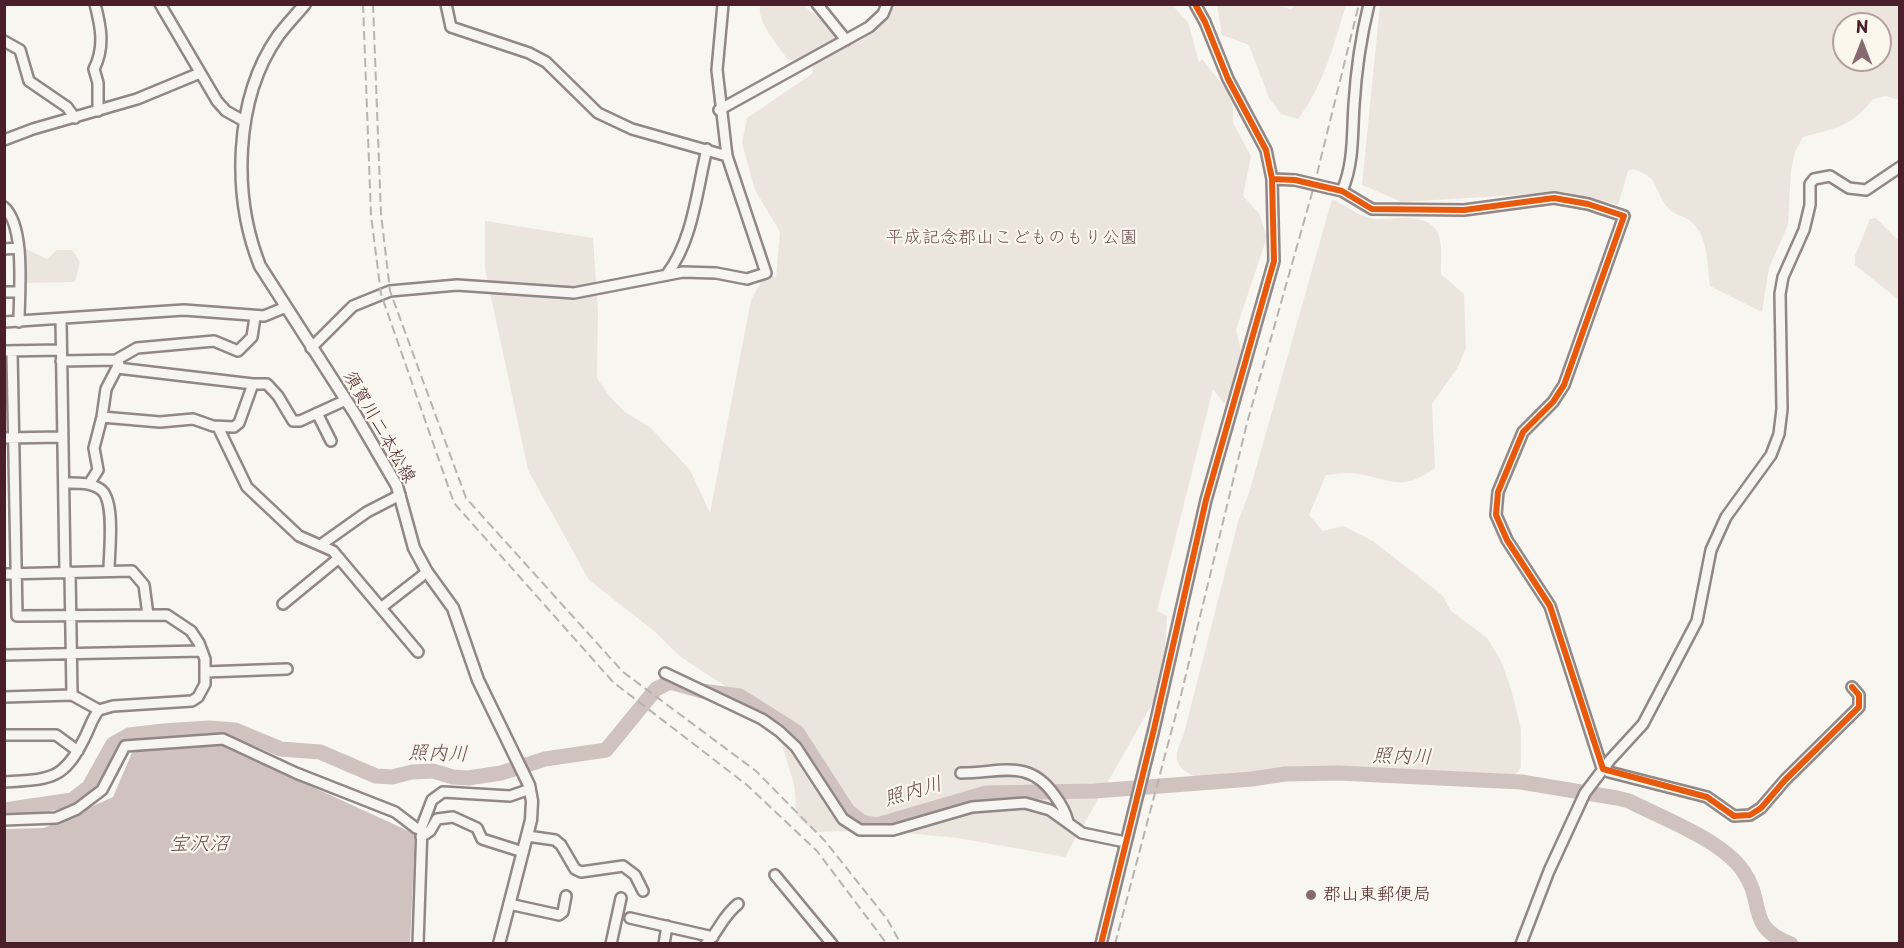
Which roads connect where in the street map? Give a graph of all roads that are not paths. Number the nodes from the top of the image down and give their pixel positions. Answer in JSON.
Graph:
{"nodes":[{"id":1,"x":95,"y":4,"type":"edge"},
{"id":2,"x":160,"y":4,"type":"edge"},
{"id":3,"x":305,"y":4,"type":"edge"},
{"id":4,"x":446,"y":4,"type":"edge"},
{"id":5,"x":723,"y":4,"type":"edge"},
{"id":6,"x":817,"y":4,"type":"edge"},
{"id":7,"x":887,"y":4,"type":"edge"},
{"id":8,"x":1195,"y":4,"type":"edge"},
{"id":9,"x":1369,"y":4,"type":"edge"},
{"id":10,"x":846,"y":40,"type":"junction"},
{"id":11,"x":4,"y":41,"type":"edge"},
{"id":12,"x":201,"y":73,"type":"junction"},
{"id":13,"x":719,"y":110,"type":"junction"},
{"id":14,"x":98,"y":111,"type":"junction"},
{"id":15,"x":75,"y":118,"type":"junction"},
{"id":16,"x":244,"y":122,"type":"junction"},
{"id":17,"x":4,"y":140,"type":"edge"},
{"id":18,"x":707,"y":149,"type":"junction"},
{"id":19,"x":727,"y":156,"type":"junction"},
{"id":20,"x":1899,"y":167,"type":"edge"},
{"id":21,"x":1272,"y":179,"type":"junction"},
{"id":22,"x":1342,"y":191,"type":"junction"},
{"id":23,"x":4,"y":207,"type":"edge"},
{"id":24,"x":18,"y":248,"type":"junction"},
{"id":25,"x":4,"y":249,"type":"edge"},
{"id":26,"x":667,"y":274,"type":"junction"},
{"id":27,"x":4,"y":292,"type":"edge"},
{"id":28,"x":19,"y":292,"type":"junction"},
{"id":29,"x":286,"y":307,"type":"junction"},
{"id":30,"x":255,"y":317,"type":"junction"},
{"id":31,"x":62,"y":319,"type":"junction"},
{"id":32,"x":4,"y":322,"type":"edge"},
{"id":33,"x":20,"y":322,"type":"junction"},
{"id":34,"x":311,"y":348,"type":"junction"},
{"id":35,"x":62,"y":350,"type":"junction"},
{"id":36,"x":8,"y":351,"type":"edge"},
{"id":37,"x":121,"y":359,"type":"junction"},
{"id":38,"x":62,"y":361,"type":"junction"},
{"id":39,"x":117,"y":368,"type":"junction"},
{"id":40,"x":253,"y":384,"type":"junction"},
{"id":41,"x":9,"y":394,"type":"edge"},
{"id":42,"x":346,"y":400,"type":"junction"},
{"id":43,"x":317,"y":412,"type":"junction"},
{"id":44,"x":102,"y":417,"type":"junction"},
{"id":45,"x":218,"y":427,"type":"junction"},
{"id":46,"x":63,"y":437,"type":"junction"},
{"id":47,"x":9,"y":438,"type":"edge"},
{"id":48,"x":332,"y":441,"type":"dead end"},
{"id":49,"x":9,"y":483,"type":"edge"},
{"id":50,"x":64,"y":483,"type":"junction"},
{"id":51,"x":89,"y":484,"type":"junction"},
{"id":52,"x":400,"y":495,"type":"junction"},
{"id":53,"x":10,"y":525,"type":"edge"},
{"id":54,"x":322,"y":544,"type":"junction"},
{"id":55,"x":339,"y":558,"type":"junction"},
{"id":56,"x":109,"y":570,"type":"junction"},
{"id":57,"x":68,"y":572,"type":"junction"},
{"id":58,"x":427,"y":572,"type":"junction"},
{"id":59,"x":4,"y":574,"type":"edge"},
{"id":60,"x":17,"y":574,"type":"junction"},
{"id":61,"x":283,"y":604,"type":"dead end"},
{"id":62,"x":382,"y":607,"type":"junction"},
{"id":63,"x":70,"y":615,"type":"junction"},
{"id":64,"x":147,"y":615,"type":"junction"},
{"id":65,"x":202,"y":651,"type":"junction"},
{"id":66,"x":418,"y":652,"type":"dead end"},
{"id":67,"x":71,"y":654,"type":"junction"},
{"id":68,"x":4,"y":655,"type":"edge"},
{"id":69,"x":287,"y":669,"type":"dead end"},
{"id":70,"x":205,"y":672,"type":"junction"},
{"id":71,"x":665,"y":673,"type":"dead end"},
{"id":72,"x":1852,"y":687,"type":"dead end"},
{"id":73,"x":72,"y":695,"type":"junction"},
{"id":74,"x":4,"y":697,"type":"edge"},
{"id":75,"x":99,"y":710,"type":"junction"},
{"id":76,"x":4,"y":735,"type":"edge"},
{"id":77,"x":78,"y":751,"type":"junction"},
{"id":78,"x":1603,"y":769,"type":"junction"},
{"id":79,"x":961,"y":773,"type":"dead end"},
{"id":80,"x":4,"y":782,"type":"edge"},
{"id":81,"x":528,"y":784,"type":"junction"},
{"id":82,"x":4,"y":820,"type":"edge"},
{"id":83,"x":1068,"y":822,"type":"junction"},
{"id":84,"x":422,"y":833,"type":"junction"},
{"id":85,"x":527,"y":836,"type":"junction"},
{"id":86,"x":1125,"y":842,"type":"junction"},
{"id":87,"x":523,"y":852,"type":"junction"},
{"id":88,"x":776,"y":875,"type":"dead end"},
{"id":89,"x":643,"y":891,"type":"dead end"},
{"id":90,"x":566,"y":896,"type":"dead end"},
{"id":91,"x":621,"y":898,"type":"dead end"},
{"id":92,"x":509,"y":904,"type":"junction"},
{"id":93,"x":738,"y":904,"type":"dead end"},
{"id":94,"x":630,"y":918,"type":"dead end"},
{"id":95,"x":668,"y":926,"type":"junction"},
{"id":96,"x":709,"y":940,"type":"edge"},
{"id":97,"x":418,"y":944,"type":"edge"},
{"id":98,"x":499,"y":944,"type":"edge"},
{"id":99,"x":610,"y":944,"type":"edge"},
{"id":100,"x":664,"y":944,"type":"edge"},
{"id":101,"x":832,"y":944,"type":"edge"},
{"id":102,"x":1101,"y":944,"type":"edge"},
{"id":103,"x":1521,"y":944,"type":"edge"}],
"edges":[{"from":1,"to":14,"type":"street"},
{"from":2,"to":12,"type":"street"},
{"from":3,"to":16,"type":"main road","name":"須賀川二本松線"},
{"from":4,"to":18,"type":"street"},
{"from":5,"to":13,"type":"street"},
{"from":6,"to":10,"type":"street"},
{"from":7,"to":10,"type":"street"},
{"from":8,"to":21,"type":"street"},
{"from":9,"to":22,"type":"street"},
{"from":10,"to":13,"type":"street"},
{"from":11,"to":15,"type":"street"},
{"from":12,"to":14,"type":"street"},
{"from":12,"to":16,"type":"street"},
{"from":13,"to":19,"type":"street"},
{"from":14,"to":15,"type":"street"},
{"from":15,"to":17,"type":"street"},
{"from":16,"to":29,"type":"main road","name":"須賀川二本松線"},
{"from":18,"to":19,"type":"street"},
{"from":18,"to":26,"type":"street"},
{"from":19,"to":26,"type":"street"},
{"from":20,"to":78,"type":"street"},
{"from":21,"to":22,"type":"street","bridge":true},
{"from":21,"to":86,"type":"street"},
{"from":22,"to":78,"type":"street"},
{"from":23,"to":24,"type":"street"},
{"from":24,"to":25,"type":"street"},
{"from":24,"to":28,"type":"street"},
{"from":26,"to":34,"type":"street"},
{"from":27,"to":28,"type":"street"},
{"from":28,"to":33,"type":"street"},
{"from":29,"to":30,"type":"street"},
{"from":29,"to":34,"type":"main road","name":"須賀川二本松線"},
{"from":30,"to":31,"type":"street"},
{"from":30,"to":37,"type":"street"},
{"from":31,"to":33,"type":"street"},
{"from":31,"to":35,"type":"street"},
{"from":32,"to":33,"type":"street"},
{"from":34,"to":42,"type":"main road","name":"須賀川二本松線"},
{"from":35,"to":36,"type":"street"},
{"from":35,"to":38,"type":"street"},
{"from":36,"to":41,"type":"street"},
{"from":37,"to":38,"type":"street"},
{"from":37,"to":39,"type":"street"},
{"from":38,"to":46,"type":"street"},
{"from":39,"to":40,"type":"street"},
{"from":39,"to":44,"type":"street"},
{"from":40,"to":43,"type":"street"},
{"from":40,"to":45,"type":"street"},
{"from":41,"to":47,"type":"street"},
{"from":42,"to":43,"type":"street"},
{"from":42,"to":52,"type":"main road","name":"須賀川二本松線"},
{"from":43,"to":48,"type":"street"},
{"from":44,"to":45,"type":"street"},
{"from":44,"to":51,"type":"street"},
{"from":45,"to":54,"type":"street"},
{"from":46,"to":47,"type":"street"},
{"from":46,"to":50,"type":"street"},
{"from":47,"to":49,"type":"street"},
{"from":49,"to":53,"type":"street"},
{"from":50,"to":51,"type":"street"},
{"from":50,"to":57,"type":"street"},
{"from":51,"to":56,"type":"street"},
{"from":52,"to":54,"type":"street"},
{"from":52,"to":58,"type":"main road","name":"須賀川二本松線"},
{"from":53,"to":60,"type":"street"},
{"from":54,"to":55,"type":"street"},
{"from":55,"to":61,"type":"street"},
{"from":55,"to":62,"type":"street"},
{"from":56,"to":57,"type":"street"},
{"from":56,"to":64,"type":"street"},
{"from":57,"to":60,"type":"street"},
{"from":57,"to":63,"type":"street"},
{"from":58,"to":62,"type":"street"},
{"from":58,"to":81,"type":"main road","name":"須賀川二本松線"},
{"from":59,"to":60,"type":"street"},
{"from":60,"to":63,"type":"street"},
{"from":62,"to":66,"type":"street"},
{"from":63,"to":64,"type":"street"},
{"from":63,"to":67,"type":"street"},
{"from":64,"to":65,"type":"street"},
{"from":65,"to":67,"type":"street"},
{"from":65,"to":70,"type":"street"},
{"from":67,"to":68,"type":"street"},
{"from":67,"to":73,"type":"street"},
{"from":69,"to":70,"type":"street"},
{"from":70,"to":75,"type":"street"},
{"from":71,"to":83,"type":"street"},
{"from":72,"to":78,"type":"street"},
{"from":73,"to":74,"type":"street"},
{"from":73,"to":75,"type":"street"},
{"from":75,"to":77,"type":"street"},
{"from":76,"to":77,"type":"street"},
{"from":77,"to":80,"type":"street"},
{"from":78,"to":103,"type":"street"},
{"from":79,"to":83,"type":"street"},
{"from":81,"to":84,"type":"street"},
{"from":81,"to":85,"type":"main road","name":"須賀川二本松線"},
{"from":82,"to":84,"type":"street"},
{"from":83,"to":86,"type":"street"},
{"from":84,"to":87,"type":"street"},
{"from":84,"to":97,"type":"street"},
{"from":85,"to":87,"type":"main road","name":"須賀川二本松線"},
{"from":85,"to":89,"type":"street"},
{"from":86,"to":102,"type":"street"},
{"from":87,"to":92,"type":"main road","name":"須賀川二本松線"},
{"from":88,"to":101,"type":"street"},
{"from":90,"to":92,"type":"street"},
{"from":91,"to":99,"type":"street"},
{"from":92,"to":98,"type":"main road","name":"須賀川二本松線"},
{"from":93,"to":96,"type":"street"},
{"from":94,"to":95,"type":"street"},
{"from":95,"to":96,"type":"street"},
{"from":95,"to":100,"type":"street"}]}
